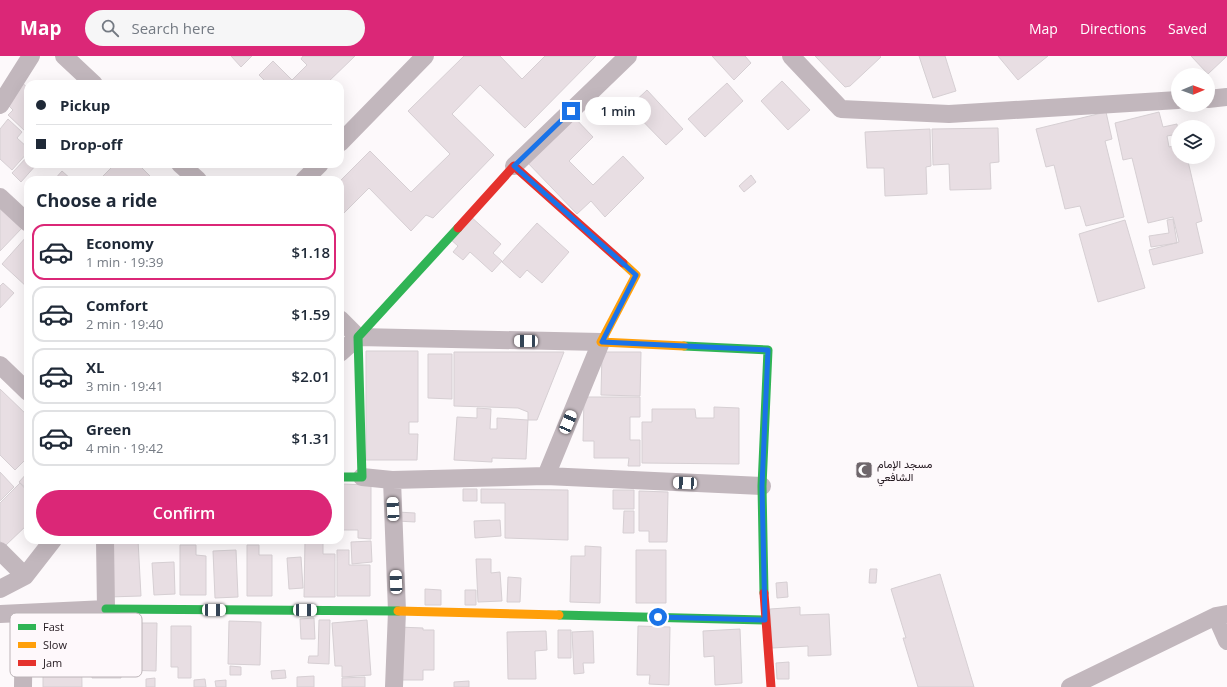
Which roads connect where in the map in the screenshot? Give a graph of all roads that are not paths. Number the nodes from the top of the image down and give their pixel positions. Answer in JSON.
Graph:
{"nodes":[{"id":1,"x":31,"y":56,"type":"edge"},
{"id":2,"x":64,"y":56,"type":"edge"},
{"id":3,"x":425,"y":56,"type":"edge"},
{"id":4,"x":628,"y":56,"type":"edge"},
{"id":5,"x":791,"y":56,"type":"edge"},
{"id":6,"x":90,"y":80,"type":"edge"},
{"id":7,"x":1227,"y":98,"type":"edge"},
{"id":8,"x":1215,"y":99,"type":"edge"},
{"id":9,"x":1171,"y":100,"type":"edge"},
{"id":10,"x":0,"y":105,"type":"edge"},
{"id":11,"x":344,"y":139,"type":"edge"},
{"id":12,"x":514,"y":166,"type":"junction"},
{"id":13,"x":184,"y":168,"type":"edge"},
{"id":14,"x":316,"y":168,"type":"edge"},
{"id":15,"x":194,"y":176,"type":"edge"},
{"id":16,"x":308,"y":176,"type":"edge"},
{"id":17,"x":0,"y":197,"type":"edge"},
{"id":18,"x":24,"y":219,"type":"edge"},
{"id":19,"x":344,"y":323,"type":"edge"},
{"id":20,"x":358,"y":337,"type":"junction"},
{"id":21,"x":602,"y":342,"type":"junction"},
{"id":22,"x":344,"y":349,"type":"edge"},
{"id":23,"x":0,"y":365,"type":"edge"},
{"id":24,"x":24,"y":388,"type":"edge"},
{"id":25,"x":546,"y":476,"type":"junction"},
{"id":26,"x":344,"y":477,"type":"edge"},
{"id":27,"x":362,"y":477,"type":"junction"},
{"id":28,"x":392,"y":480,"type":"junction"},
{"id":29,"x":762,"y":486,"type":"junction"},
{"id":30,"x":50,"y":544,"type":"edge"},
{"id":31,"x":105,"y":544,"type":"edge"},
{"id":32,"x":0,"y":551,"type":"edge"},
{"id":33,"x":25,"y":576,"type":"junction"},
{"id":34,"x":0,"y":589,"type":"edge"},
{"id":35,"x":106,"y":608,"type":"junction"},
{"id":36,"x":397,"y":611,"type":"junction"},
{"id":37,"x":38,"y":613,"type":"edge"},
{"id":38,"x":1222,"y":615,"type":"edge"},
{"id":39,"x":765,"y":620,"type":"junction"},
{"id":40,"x":1227,"y":642,"type":"edge"},
{"id":41,"x":23,"y":677,"type":"edge"},
{"id":42,"x":23,"y":687,"type":"edge"},
{"id":43,"x":394,"y":687,"type":"edge"},
{"id":44,"x":771,"y":687,"type":"edge"},
{"id":45,"x":1070,"y":687,"type":"edge"}],
"edges":[{"from":1,"to":10,"type":"street"},
{"from":2,"to":6,"type":"street"},
{"from":3,"to":11,"type":"street"},
{"from":4,"to":12,"type":"street"},
{"from":5,"to":9,"type":"street"},
{"from":7,"to":8,"type":"street"},
{"from":12,"to":20,"type":"street"},
{"from":12,"to":21,"type":"street"},
{"from":13,"to":15,"type":"street"},
{"from":14,"to":16,"type":"street"},
{"from":17,"to":18,"type":"street"},
{"from":19,"to":20,"type":"street"},
{"from":20,"to":21,"type":"street"},
{"from":20,"to":22,"type":"street"},
{"from":20,"to":27,"type":"street"},
{"from":21,"to":25,"type":"street"},
{"from":21,"to":29,"type":"street"},
{"from":23,"to":24,"type":"street"},
{"from":25,"to":28,"type":"street"},
{"from":25,"to":29,"type":"street"},
{"from":26,"to":27,"type":"street"},
{"from":27,"to":28,"type":"street"},
{"from":28,"to":36,"type":"street"},
{"from":29,"to":39,"type":"street"},
{"from":30,"to":33,"type":"street"},
{"from":31,"to":35,"type":"street"},
{"from":32,"to":33,"type":"street"},
{"from":33,"to":34,"type":"street"},
{"from":35,"to":36,"type":"street"},
{"from":35,"to":37,"type":"street"},
{"from":36,"to":39,"type":"street"},
{"from":36,"to":43,"type":"street"},
{"from":38,"to":40,"type":"street"},
{"from":38,"to":45,"type":"street"},
{"from":39,"to":44,"type":"street"},
{"from":41,"to":42,"type":"street"}]}
